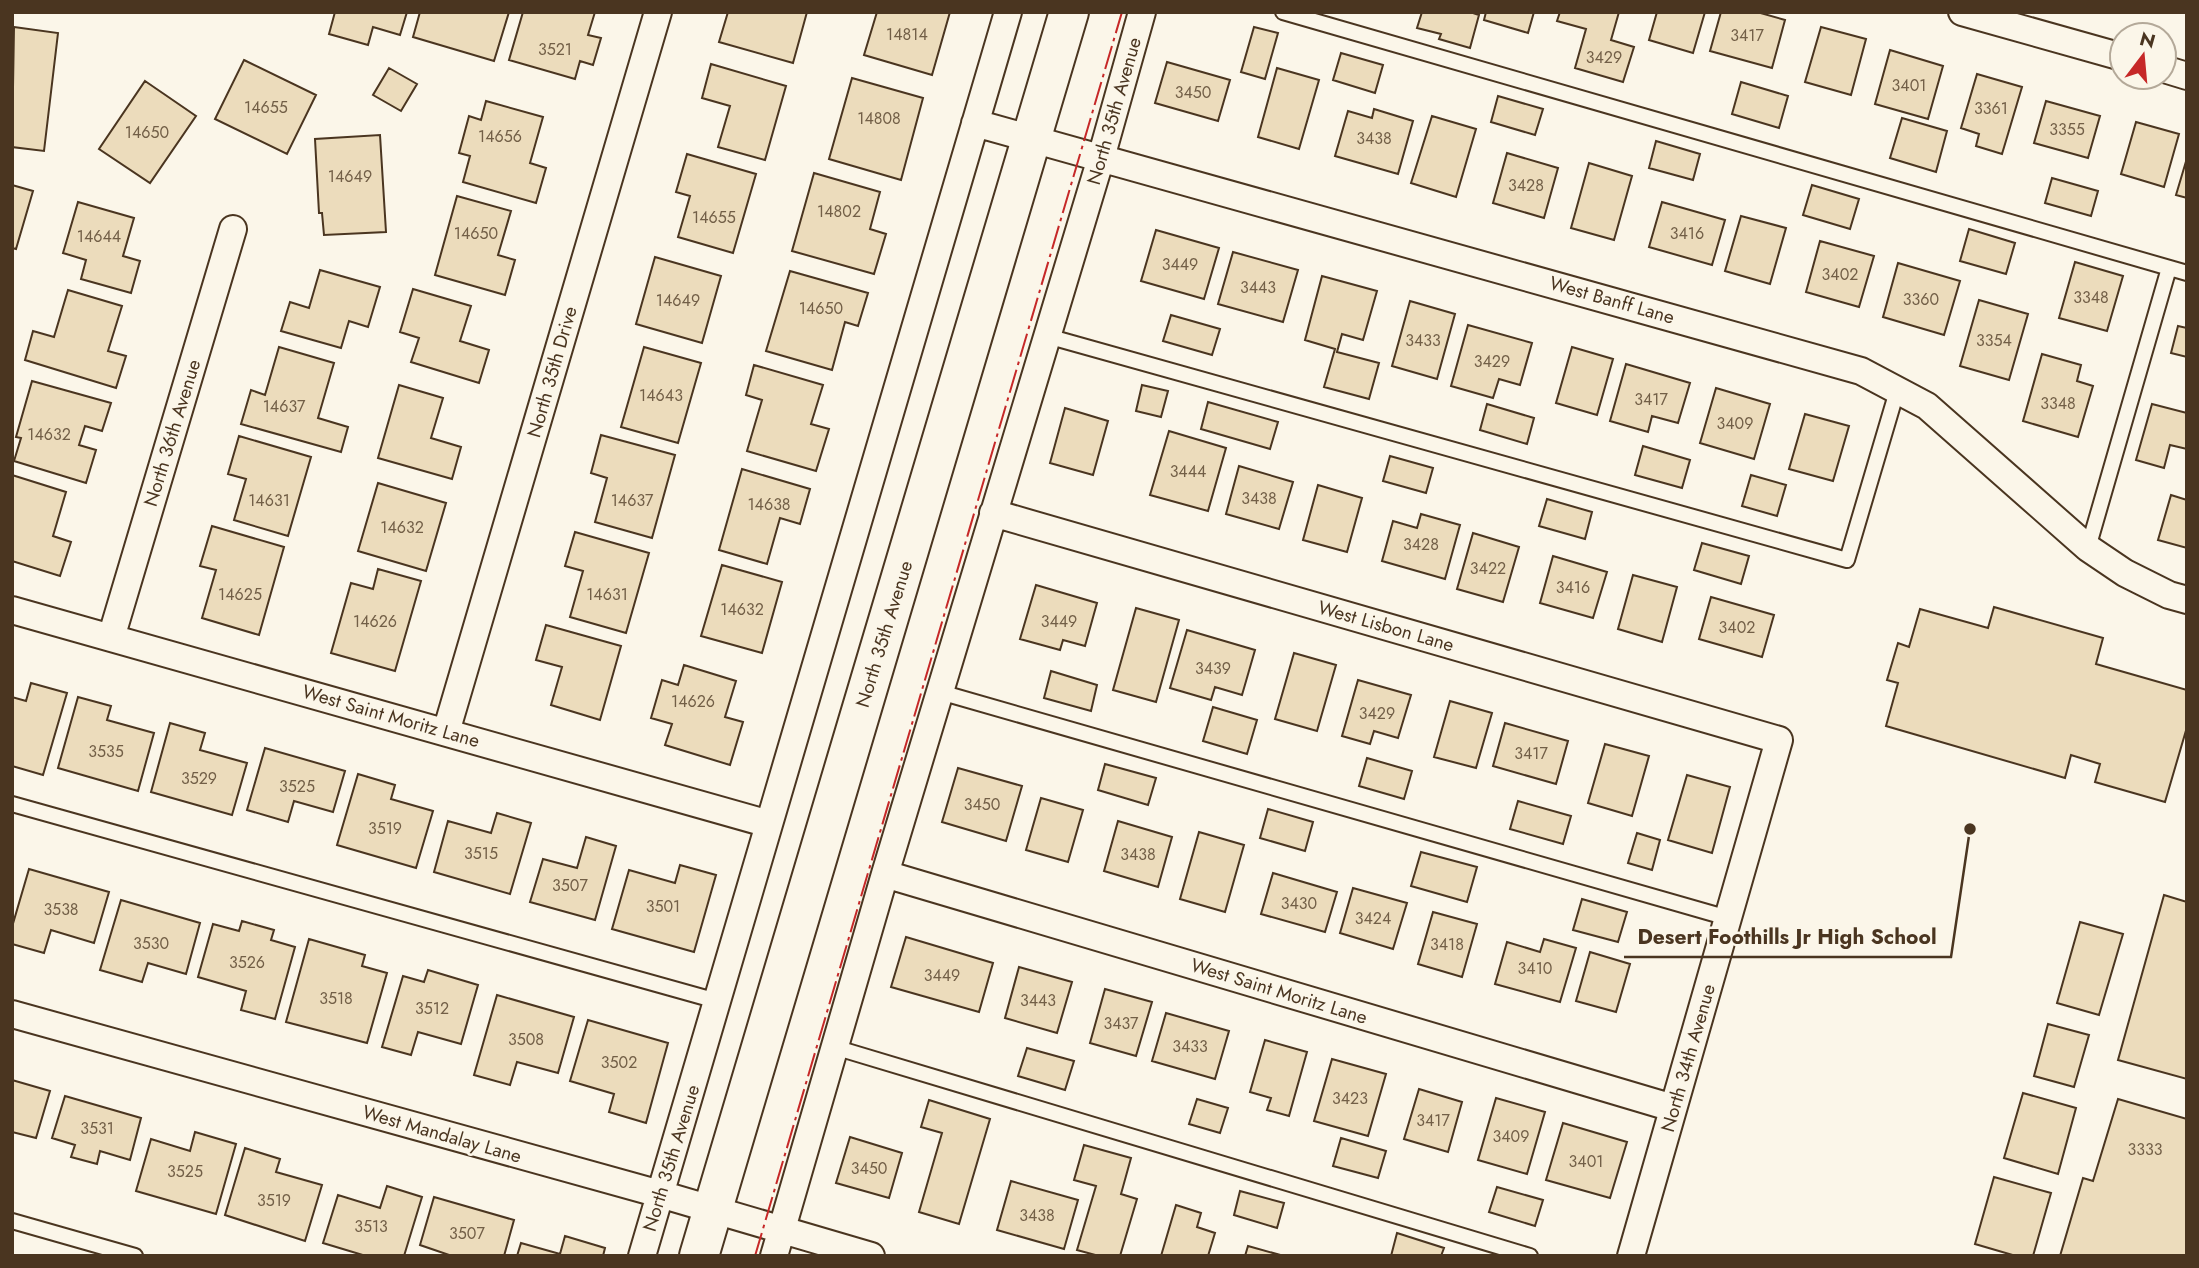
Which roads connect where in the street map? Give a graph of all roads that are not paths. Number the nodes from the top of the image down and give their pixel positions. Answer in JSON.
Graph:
{"nodes":[{"id":1,"x":657,"y":12,"type":"edge"},
{"id":2,"x":1008,"y":12,"type":"edge"},
{"id":3,"x":1069,"y":12,"type":"edge"},
{"id":4,"x":1142,"y":12,"type":"edge"},
{"id":5,"x":1283,"y":12,"type":"edge"},
{"id":6,"x":1962,"y":12,"type":"edge"},
{"id":7,"x":2108,"y":53,"type":"edge"},
{"id":8,"x":975,"y":123,"type":"junction"},
{"id":9,"x":1031,"y":139,"type":"junction"},
{"id":10,"x":1101,"y":158,"type":"junction"},
{"id":11,"x":233,"y":229,"type":"dead end"},
{"id":12,"x":2169,"y":268,"type":"junction"},
{"id":13,"x":2187,"y":273,"type":"edge"},
{"id":14,"x":1047,"y":336,"type":"junction"},
{"id":15,"x":1898,"y":391,"type":"junction"},
{"id":16,"x":993,"y":513,"type":"junction"},
{"id":17,"x":2088,"y":548,"type":"junction"},
{"id":18,"x":2187,"y":600,"type":"edge"},
{"id":19,"x":12,"y":610,"type":"edge"},
{"id":20,"x":111,"y":638,"type":"junction"},
{"id":21,"x":940,"y":692,"type":"junction"},
{"id":22,"x":446,"y":732,"type":"junction"},
{"id":23,"x":1779,"y":740,"type":"joint"},
{"id":24,"x":12,"y":804,"type":"edge"},
{"id":25,"x":769,"y":824,"type":"junction"},
{"id":26,"x":885,"y":874,"type":"junction"},
{"id":27,"x":1728,"y":918,"type":"junction"},
{"id":28,"x":718,"y":1001,"type":"junction"},
{"id":29,"x":12,"y":1014,"type":"edge"},
{"id":30,"x":834,"y":1047,"type":"junction"},
{"id":31,"x":1673,"y":1108,"type":"junction"},
{"id":32,"x":660,"y":1194,"type":"junction"},
{"id":33,"x":713,"y":1210,"type":"junction"},
{"id":34,"x":12,"y":1221,"type":"edge"},
{"id":35,"x":782,"y":1230,"type":"junction"},
{"id":36,"x":135,"y":1256,"type":"edge"},
{"id":37,"x":642,"y":1256,"type":"edge"},
{"id":38,"x":699,"y":1256,"type":"edge"},
{"id":39,"x":774,"y":1256,"type":"edge"},
{"id":40,"x":871,"y":1256,"type":"edge"},
{"id":41,"x":1530,"y":1256,"type":"edge"},
{"id":42,"x":1631,"y":1256,"type":"edge"}],
"edges":[{"from":1,"to":22,"type":"street","name":"North 35th Drive"},
{"from":2,"to":8,"type":"street","name":"North 35th Avenue"},
{"from":3,"to":9,"type":"main road","name":"North 35th Avenue"},
{"from":4,"to":10,"type":"street","name":"North 35th Avenue"},
{"from":5,"to":12,"type":"lane"},
{"from":6,"to":7,"type":"street"},
{"from":8,"to":9,"type":"street","name":"West Banff Lane"},
{"from":8,"to":25,"type":"street","name":"North 35th Avenue"},
{"from":9,"to":10,"type":"street","name":"West Banff Lane"},
{"from":9,"to":33,"type":"main road","name":"North 35th Avenue"},
{"from":10,"to":14,"type":"street","name":"North 35th Avenue"},
{"from":10,"to":15,"type":"street","name":"West Banff Lane"},
{"from":11,"to":20,"type":"street","name":"North 36th Avenue"},
{"from":12,"to":13,"type":"lane"},
{"from":12,"to":17,"type":"lane"},
{"from":14,"to":15,"type":"lane"},
{"from":14,"to":16,"type":"street","name":"North 35th Avenue"},
{"from":15,"to":17,"type":"street","name":"West Banff Lane"},
{"from":16,"to":21,"type":"street","name":"North 35th Avenue"},
{"from":16,"to":23,"type":"street","name":"West Lisbon Lane"},
{"from":17,"to":18,"type":"street","name":"West Banff Lane"},
{"from":19,"to":20,"type":"street","name":"West Saint Moritz Lane"},
{"from":20,"to":22,"type":"street","name":"West Saint Moritz Lane"},
{"from":21,"to":26,"type":"street","name":"North 35th Avenue"},
{"from":21,"to":27,"type":"lane"},
{"from":22,"to":25,"type":"street","name":"West Saint Moritz Lane"},
{"from":23,"to":27,"type":"street","name":"North 34th Avenue"},
{"from":24,"to":28,"type":"lane"},
{"from":25,"to":28,"type":"street","name":"North 35th Avenue"},
{"from":26,"to":30,"type":"street","name":"North 35th Avenue"},
{"from":26,"to":31,"type":"street","name":"West Saint Moritz Lane"},
{"from":27,"to":31,"type":"street","name":"North 34th Avenue"},
{"from":28,"to":32,"type":"street","name":"North 35th Avenue"},
{"from":29,"to":32,"type":"street","name":"West Mandalay Lane"},
{"from":30,"to":35,"type":"street","name":"North 35th Avenue"},
{"from":30,"to":41,"type":"lane"},
{"from":31,"to":42,"type":"street","name":"North 34th Avenue"},
{"from":32,"to":33,"type":"street","name":"West Mandalay Lane"},
{"from":32,"to":37,"type":"street","name":"North 35th Avenue"},
{"from":33,"to":35,"type":"street","name":"West Mandalay Lane"},
{"from":33,"to":38,"type":"main road","name":"North 35th Avenue"},
{"from":34,"to":36,"type":"lane"},
{"from":35,"to":39,"type":"street","name":"North 35th Avenue"},
{"from":35,"to":40,"type":"street","name":"West Mandalay Lane"}]}
